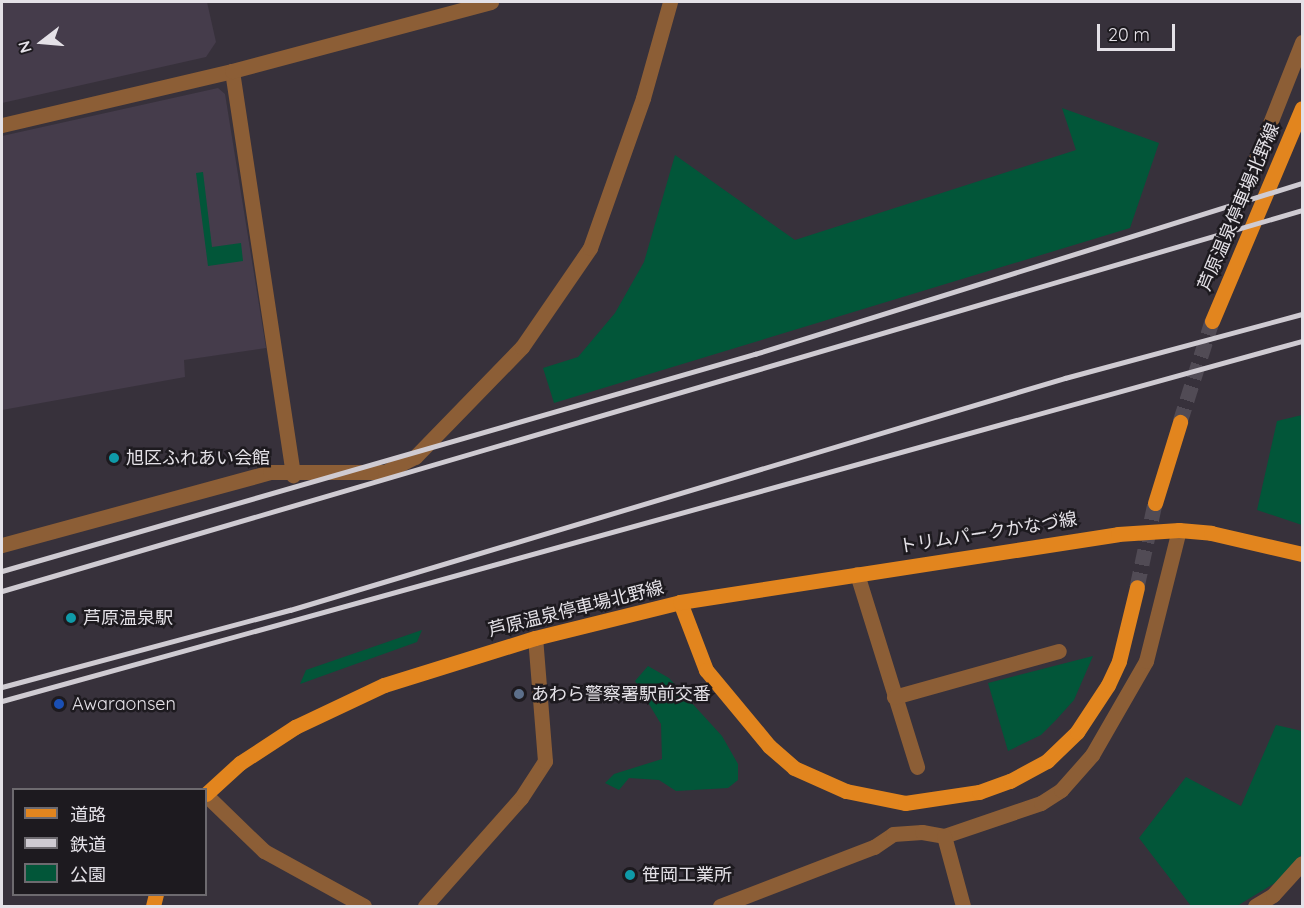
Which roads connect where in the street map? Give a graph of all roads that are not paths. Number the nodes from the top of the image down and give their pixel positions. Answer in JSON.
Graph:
{"nodes":[{"id":1,"x":491,"y":2,"type":"edge"},
{"id":2,"x":670,"y":2,"type":"edge"},
{"id":3,"x":1302,"y":42,"type":"edge"},
{"id":4,"x":232,"y":71,"type":"junction"},
{"id":5,"x":1302,"y":108,"type":"edge"},
{"id":6,"x":2,"y":125,"type":"edge"},
{"id":7,"x":1255,"y":161,"type":"dead end"},
{"id":8,"x":1212,"y":321,"type":"tunnel mouth"},
{"id":9,"x":1180,"y":422,"type":"tunnel mouth"},
{"id":10,"x":292,"y":475,"type":"junction"},
{"id":11,"x":1155,"y":504,"type":"tunnel mouth"},
{"id":12,"x":1179,"y":530,"type":"junction"},
{"id":13,"x":2,"y":545,"type":"edge"},
{"id":14,"x":1302,"y":554,"type":"edge"},
{"id":15,"x":857,"y":574,"type":"junction"},
{"id":16,"x":1137,"y":587,"type":"tunnel mouth"},
{"id":17,"x":680,"y":602,"type":"junction"},
{"id":18,"x":535,"y":638,"type":"junction"},
{"id":19,"x":1059,"y":651,"type":"dead end"},
{"id":20,"x":894,"y":697,"type":"junction"},
{"id":21,"x":917,"y":767,"type":"dead end"},
{"id":22,"x":207,"y":794,"type":"edge"},
{"id":23,"x":207,"y":796,"type":"edge"},
{"id":24,"x":944,"y":836,"type":"junction"},
{"id":25,"x":1302,"y":863,"type":"edge"},
{"id":26,"x":364,"y":906,"type":"edge"},
{"id":27,"x":425,"y":906,"type":"edge"},
{"id":28,"x":720,"y":906,"type":"edge"},
{"id":29,"x":963,"y":906,"type":"edge"},
{"id":30,"x":1255,"y":906,"type":"edge"}],
"edges":[{"from":1,"to":4,"type":"street"},
{"from":2,"to":10,"type":"street"},
{"from":3,"to":7,"type":"street"},
{"from":4,"to":6,"type":"street"},
{"from":4,"to":10,"type":"street"},
{"from":5,"to":8,"type":"main road","name":"芦原温泉停車場北野線"},
{"from":9,"to":11,"type":"main road"},
{"from":10,"to":13,"type":"street"},
{"from":12,"to":14,"type":"main road","name":"トリムパークかなづ線"},
{"from":12,"to":15,"type":"main road","name":"トリムパークかなづ線"},
{"from":12,"to":24,"type":"street"},
{"from":15,"to":17,"type":"main road","name":"トリムパークかなづ線"},
{"from":15,"to":20,"type":"street"},
{"from":16,"to":17,"type":"main road","name":"芦原温泉停車場北野線"},
{"from":17,"to":18,"type":"main road","name":"芦原温泉停車場北野線"},
{"from":18,"to":22,"type":"main road","name":"芦原温泉停車場北野線"},
{"from":18,"to":27,"type":"street"},
{"from":19,"to":20,"type":"street"},
{"from":20,"to":21,"type":"street"},
{"from":23,"to":26,"type":"street"},
{"from":24,"to":28,"type":"street"},
{"from":24,"to":29,"type":"street"},
{"from":25,"to":30,"type":"street"}]}
